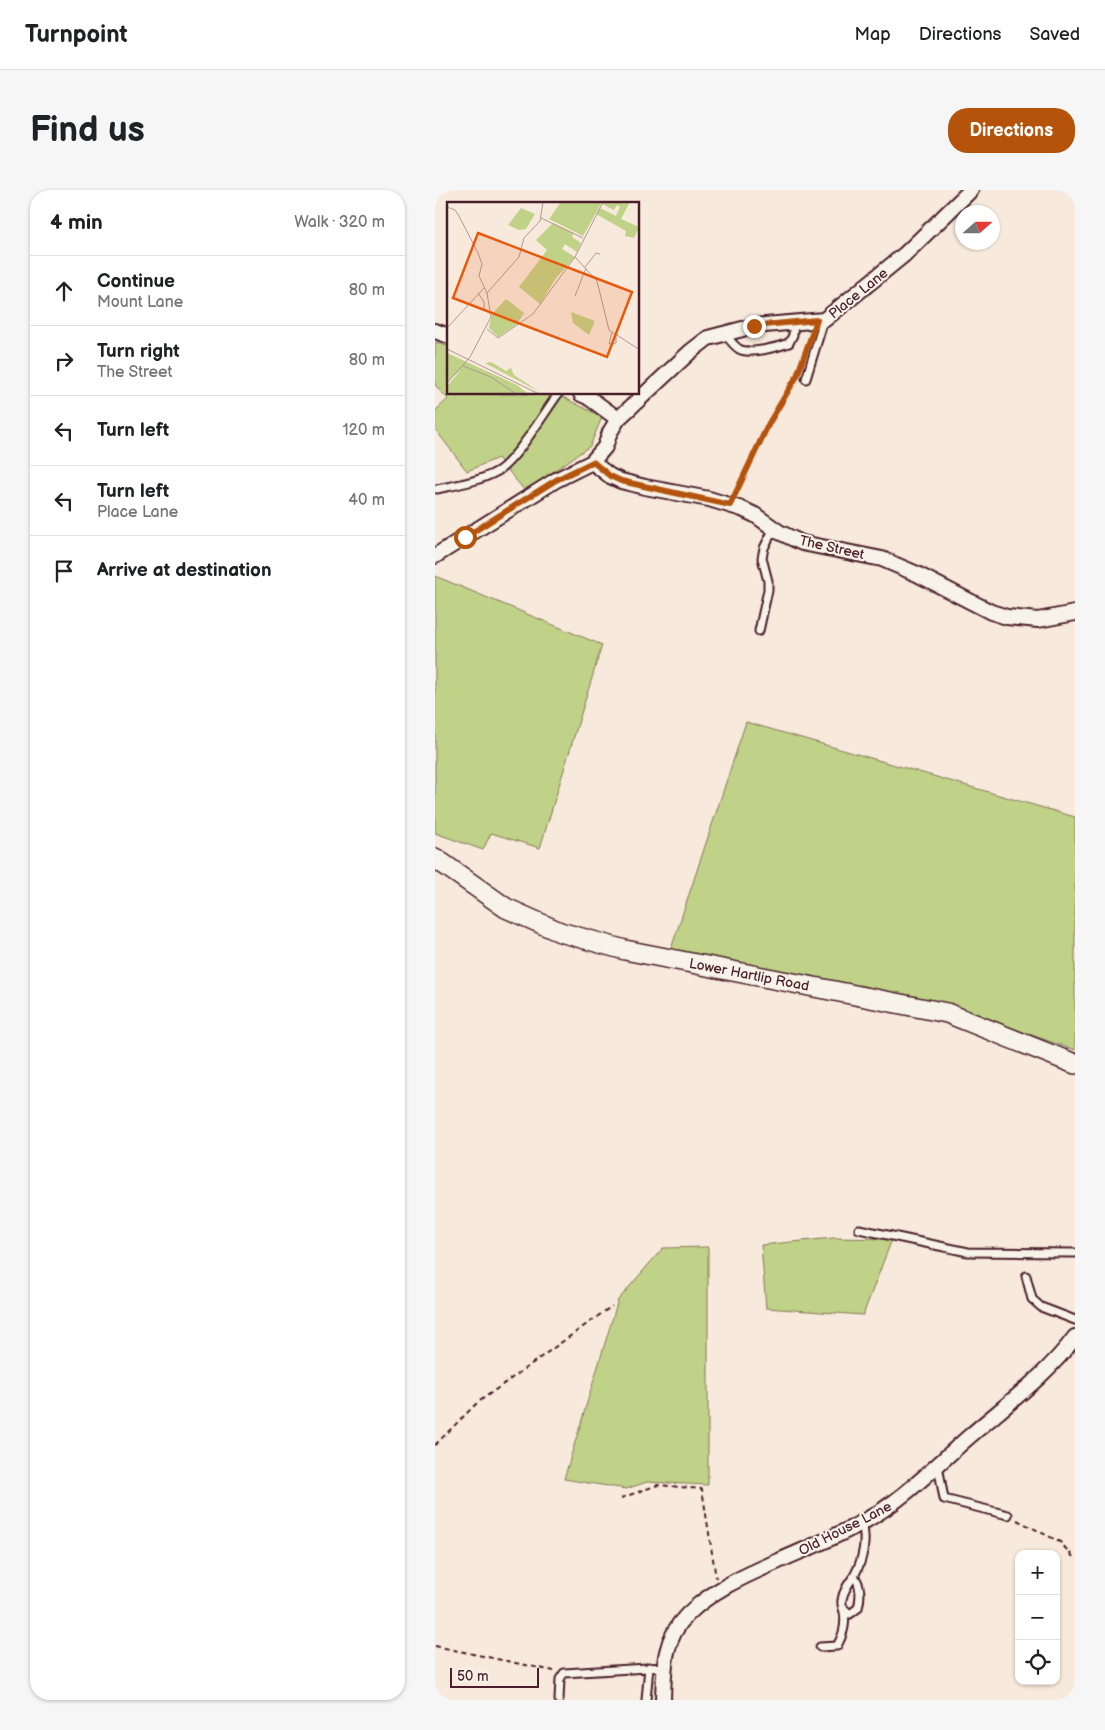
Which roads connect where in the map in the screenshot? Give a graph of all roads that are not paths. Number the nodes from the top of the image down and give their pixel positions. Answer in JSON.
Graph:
{"nodes":[{"id":1,"x":971,"y":190,"type":"edge"},
{"id":2,"x":824,"y":320,"type":"junction"},
{"id":3,"x":794,"y":322,"type":"junction"},
{"id":4,"x":435,"y":331,"type":"edge"},
{"id":5,"x":725,"y":334,"type":"junction"},
{"id":6,"x":447,"y":335,"type":"edge"},
{"id":7,"x":806,"y":379,"type":"dead end"},
{"id":8,"x":557,"y":395,"type":"edge"},
{"id":9,"x":583,"y":395,"type":"edge"},
{"id":10,"x":618,"y":419,"type":"junction"},
{"id":11,"x":593,"y":462,"type":"junction"},
{"id":12,"x":437,"y":489,"type":"dead end"},
{"id":13,"x":774,"y":528,"type":"junction"},
{"id":14,"x":435,"y":556,"type":"edge"},
{"id":15,"x":1075,"y":613,"type":"edge"},
{"id":16,"x":759,"y":631,"type":"dead end"},
{"id":17,"x":435,"y":858,"type":"edge"},
{"id":18,"x":1075,"y":1064,"type":"edge"},
{"id":19,"x":859,"y":1229,"type":"dead end"},
{"id":20,"x":1075,"y":1253,"type":"edge"},
{"id":21,"x":1026,"y":1276,"type":"dead end"},
{"id":22,"x":1075,"y":1320,"type":"edge"},
{"id":23,"x":1075,"y":1337,"type":"edge"},
{"id":24,"x":939,"y":1465,"type":"junction"},
{"id":25,"x":1008,"y":1515,"type":"road end"},
{"id":26,"x":862,"y":1523,"type":"junction"},
{"id":27,"x":854,"y":1576,"type":"junction"},
{"id":28,"x":843,"y":1608,"type":"junction"},
{"id":29,"x":820,"y":1647,"type":"dead end"},
{"id":30,"x":649,"y":1667,"type":"junction"},
{"id":31,"x":664,"y":1667,"type":"junction"},
{"id":32,"x":559,"y":1700,"type":"edge"},
{"id":33,"x":646,"y":1700,"type":"edge"},
{"id":34,"x":663,"y":1700,"type":"edge"}],
"edges":[{"from":1,"to":2,"type":"street","name":"Place Lane"},
{"from":2,"to":3,"type":"street","name":"Place Lane"},
{"from":2,"to":7,"type":"lane"},
{"from":3,"to":5,"type":"street","name":"Place Lane"},
{"from":3,"to":5,"type":"lane"},
{"from":4,"to":6,"type":"street"},
{"from":5,"to":10,"type":"street","name":"Place Lane"},
{"from":8,"to":12,"type":"lane"},
{"from":9,"to":10,"type":"street"},
{"from":10,"to":11,"type":"street","name":"Place Lane"},
{"from":11,"to":13,"type":"street","name":"The Street"},
{"from":11,"to":14,"type":"street"},
{"from":13,"to":15,"type":"street","name":"The Street"},
{"from":13,"to":16,"type":"lane"},
{"from":17,"to":18,"type":"street","name":"Lower Hartlip Road"},
{"from":19,"to":20,"type":"lane"},
{"from":21,"to":22,"type":"lane"},
{"from":23,"to":24,"type":"street","name":"Old House Lane"},
{"from":24,"to":25,"type":"lane"},
{"from":24,"to":26,"type":"street","name":"Old House Lane"},
{"from":26,"to":27,"type":"lane"},
{"from":26,"to":31,"type":"street","name":"Old House Lane"},
{"from":27,"to":28,"type":"lane"},
{"from":27,"to":28,"type":"lane"},
{"from":28,"to":29,"type":"lane"},
{"from":30,"to":31,"type":"lane"},
{"from":30,"to":32,"type":"lane"},
{"from":30,"to":33,"type":"lane"},
{"from":31,"to":34,"type":"street","name":"Old House Lane"}]}
